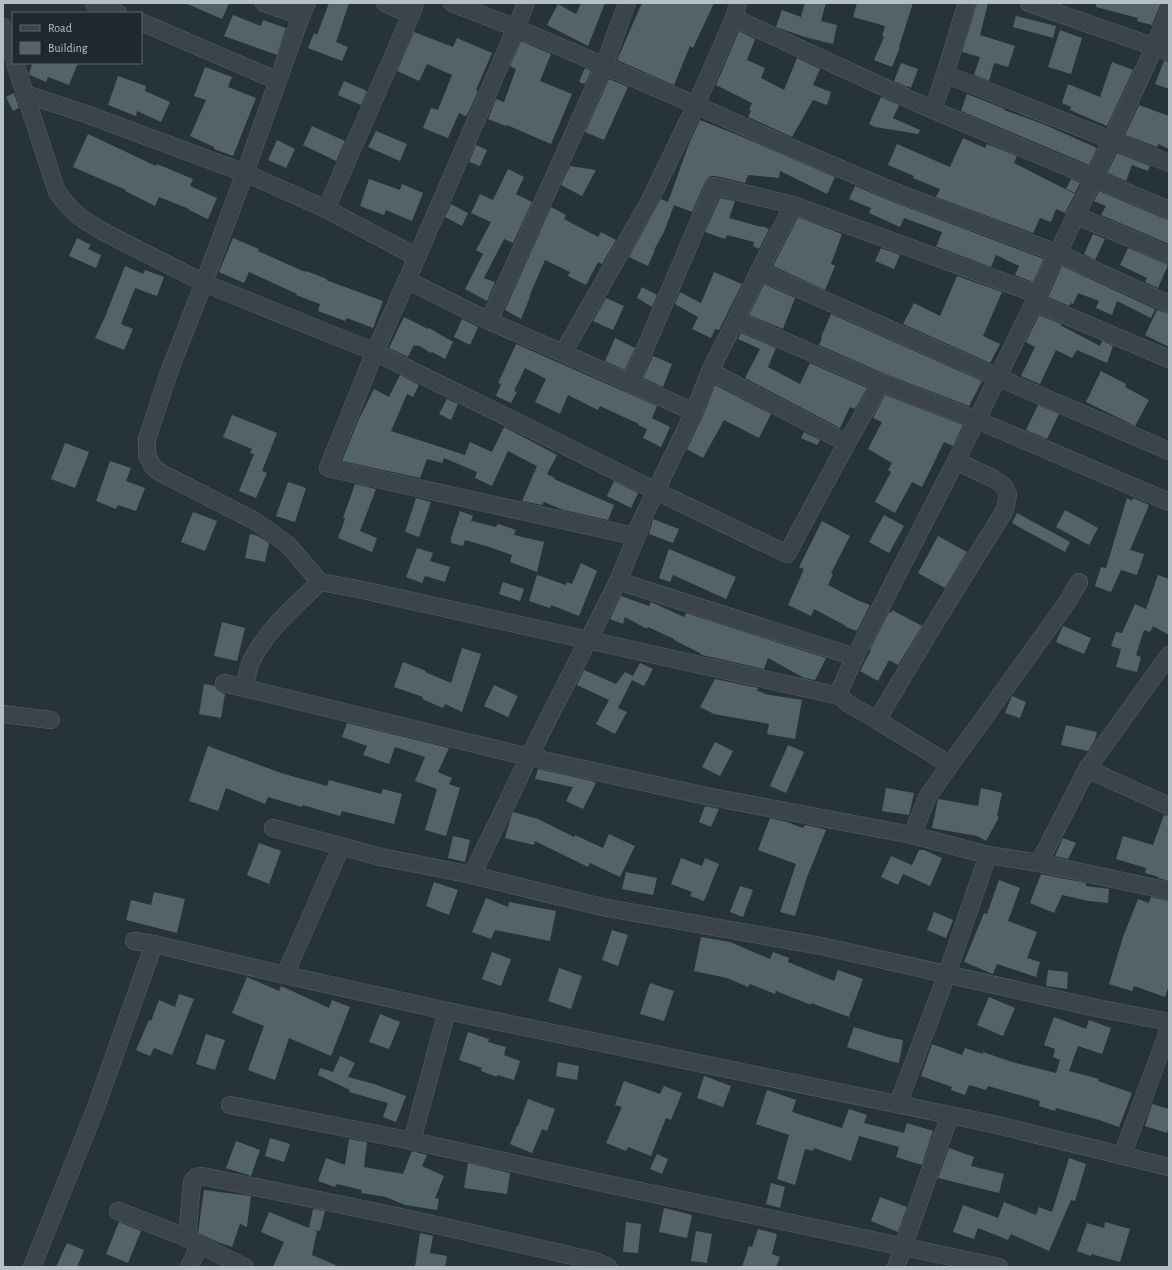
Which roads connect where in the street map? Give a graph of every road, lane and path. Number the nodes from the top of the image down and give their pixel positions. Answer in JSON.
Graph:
{"nodes":[{"id":1,"x":94,"y":3,"type":"edge"},
{"id":2,"x":264,"y":3,"type":"edge"},
{"id":3,"x":385,"y":3,"type":"edge"},
{"id":4,"x":452,"y":3,"type":"edge"},
{"id":5,"x":526,"y":3,"type":"edge"},
{"id":6,"x":627,"y":3,"type":"edge"},
{"id":7,"x":967,"y":3,"type":"edge"},
{"id":8,"x":1029,"y":3,"type":"edge"},
{"id":9,"x":413,"y":9,"type":"edge"},
{"id":10,"x":304,"y":10,"type":"edge"},
{"id":11,"x":736,"y":10,"type":"edge"},
{"id":12,"x":1169,"y":10,"type":"edge"},
{"id":13,"x":116,"y":12,"type":"edge"},
{"id":14,"x":142,"y":22,"type":"edge"},
{"id":15,"x":3,"y":27,"type":"edge"},
{"id":16,"x":516,"y":28,"type":"junction"},
{"id":17,"x":1162,"y":49,"type":"edge"},
{"id":18,"x":12,"y":54,"type":"edge"},
{"id":19,"x":15,"y":64,"type":"edge"},
{"id":20,"x":604,"y":66,"type":"junction"},
{"id":21,"x":945,"y":74,"type":"junction"},
{"id":22,"x":278,"y":81,"type":"junction"},
{"id":23,"x":25,"y":94,"type":"junction"},
{"id":24,"x":696,"y":105,"type":"junction"},
{"id":25,"x":933,"y":110,"type":"junction"},
{"id":26,"x":1111,"y":140,"type":"junction"},
{"id":27,"x":1169,"y":163,"type":"edge"},
{"id":28,"x":246,"y":173,"type":"junction"},
{"id":29,"x":1094,"y":178,"type":"junction"},
{"id":30,"x":793,"y":205,"type":"junction"},
{"id":31,"x":326,"y":209,"type":"junction"},
{"id":32,"x":1169,"y":210,"type":"edge"},
{"id":33,"x":1075,"y":215,"type":"junction"},
{"id":34,"x":1057,"y":254,"type":"junction"},
{"id":35,"x":1169,"y":255,"type":"edge"},
{"id":36,"x":417,"y":257,"type":"junction"},
{"id":37,"x":759,"y":271,"type":"junction"},
{"id":38,"x":407,"y":280,"type":"junction"},
{"id":39,"x":204,"y":283,"type":"junction"},
{"id":40,"x":1036,"y":298,"type":"junction"},
{"id":41,"x":1169,"y":304,"type":"edge"},
{"id":42,"x":736,"y":320,"type":"junction"},
{"id":43,"x":488,"y":321,"type":"junction"},
{"id":44,"x":375,"y":352,"type":"junction"},
{"id":45,"x":563,"y":353,"type":"junction"},
{"id":46,"x":1169,"y":359,"type":"edge"},
{"id":47,"x":710,"y":372,"type":"junction"},
{"id":48,"x":997,"y":377,"type":"junction"},
{"id":49,"x":881,"y":383,"type":"junction"},
{"id":50,"x":630,"y":384,"type":"junction"},
{"id":51,"x":694,"y":412,"type":"junction"},
{"id":52,"x":977,"y":420,"type":"junction"},
{"id":53,"x":847,"y":443,"type":"junction"},
{"id":54,"x":1169,"y":451,"type":"edge"},
{"id":55,"x":956,"y":462,"type":"junction"},
{"id":56,"x":656,"y":491,"type":"junction"},
{"id":57,"x":1169,"y":502,"type":"edge"},
{"id":58,"x":618,"y":581,"type":"junction"},
{"id":59,"x":320,"y":582,"type":"junction"},
{"id":60,"x":1079,"y":582,"type":"dead end"},
{"id":61,"x":588,"y":640,"type":"junction"},
{"id":62,"x":855,"y":657,"type":"junction"},
{"id":63,"x":1167,"y":661,"type":"edge"},
{"id":64,"x":224,"y":683,"type":"dead end"},
{"id":65,"x":246,"y":688,"type":"junction"},
{"id":66,"x":840,"y":696,"type":"junction"},
{"id":67,"x":3,"y":714,"type":"edge"},
{"id":68,"x":51,"y":720,"type":"dead end"},
{"id":69,"x":877,"y":720,"type":"junction"},
{"id":70,"x":529,"y":757,"type":"junction"},
{"id":71,"x":950,"y":765,"type":"junction"},
{"id":72,"x":1086,"y":769,"type":"junction"},
{"id":73,"x":1169,"y":806,"type":"edge"},
{"id":74,"x":273,"y":828,"type":"dead end"},
{"id":75,"x":912,"y":836,"type":"junction"},
{"id":76,"x":341,"y":847,"type":"junction"},
{"id":77,"x":988,"y":855,"type":"junction"},
{"id":78,"x":1039,"y":863,"type":"junction"},
{"id":79,"x":472,"y":875,"type":"junction"},
{"id":80,"x":1169,"y":891,"type":"edge"},
{"id":81,"x":134,"y":941,"type":"dead end"},
{"id":82,"x":154,"y":944,"type":"junction"},
{"id":83,"x":947,"y":974,"type":"junction"},
{"id":84,"x":285,"y":975,"type":"junction"},
{"id":85,"x":447,"y":1011,"type":"junction"},
{"id":86,"x":1169,"y":1022,"type":"edge"},
{"id":87,"x":1169,"y":1029,"type":"edge"},
{"id":88,"x":898,"y":1104,"type":"junction"},
{"id":89,"x":230,"y":1105,"type":"dead end"},
{"id":90,"x":950,"y":1115,"type":"junction"},
{"id":91,"x":412,"y":1141,"type":"junction"},
{"id":92,"x":1122,"y":1156,"type":"junction"},
{"id":93,"x":1169,"y":1168,"type":"edge"},
{"id":94,"x":118,"y":1210,"type":"dead end"},
{"id":95,"x":193,"y":1242,"type":"junction"},
{"id":96,"x":902,"y":1247,"type":"junction"},
{"id":97,"x":599,"y":1265,"type":"edge"},
{"id":98,"x":32,"y":1267,"type":"edge"},
{"id":99,"x":189,"y":1267,"type":"edge"},
{"id":100,"x":245,"y":1267,"type":"edge"},
{"id":101,"x":896,"y":1267,"type":"edge"},
{"id":102,"x":999,"y":1267,"type":"edge"}],
"edges":[{"from":1,"to":13,"type":"street"},
{"from":2,"to":10,"type":"street"},
{"from":3,"to":9,"type":"street"},
{"from":4,"to":16,"type":"street"},
{"from":5,"to":16,"type":"street"},
{"from":6,"to":20,"type":"street"},
{"from":7,"to":21,"type":"street"},
{"from":8,"to":17,"type":"street"},
{"from":9,"to":31,"type":"street"},
{"from":10,"to":22,"type":"street"},
{"from":11,"to":24,"type":"street"},
{"from":11,"to":25,"type":"street"},
{"from":12,"to":17,"type":"street"},
{"from":14,"to":22,"type":"street"},
{"from":15,"to":18,"type":"street"},
{"from":16,"to":20,"type":"street"},
{"from":16,"to":36,"type":"street"},
{"from":17,"to":26,"type":"street"},
{"from":19,"to":23,"type":"street"},
{"from":20,"to":24,"type":"street"},
{"from":20,"to":43,"type":"street"},
{"from":21,"to":25,"type":"street"},
{"from":21,"to":26,"type":"street"},
{"from":22,"to":28,"type":"street"},
{"from":23,"to":28,"type":"street"},
{"from":23,"to":39,"type":"street"},
{"from":24,"to":34,"type":"street"},
{"from":24,"to":45,"type":"street"},
{"from":25,"to":29,"type":"street"},
{"from":26,"to":27,"type":"street"},
{"from":26,"to":29,"type":"street"},
{"from":28,"to":31,"type":"street"},
{"from":28,"to":39,"type":"street"},
{"from":29,"to":32,"type":"street"},
{"from":29,"to":33,"type":"street"},
{"from":30,"to":37,"type":"street"},
{"from":30,"to":40,"type":"street"},
{"from":30,"to":50,"type":"street"},
{"from":31,"to":36,"type":"street"},
{"from":33,"to":34,"type":"street"},
{"from":33,"to":35,"type":"street"},
{"from":34,"to":40,"type":"street"},
{"from":34,"to":41,"type":"street"},
{"from":36,"to":38,"type":"street"},
{"from":37,"to":42,"type":"street"},
{"from":37,"to":48,"type":"street"},
{"from":38,"to":43,"type":"street"},
{"from":38,"to":44,"type":"street"},
{"from":39,"to":44,"type":"street"},
{"from":39,"to":59,"type":"street"},
{"from":40,"to":46,"type":"street"},
{"from":40,"to":48,"type":"street"},
{"from":42,"to":47,"type":"street"},
{"from":42,"to":49,"type":"street"},
{"from":43,"to":45,"type":"street"},
{"from":44,"to":56,"type":"street"},
{"from":44,"to":56,"type":"street"},
{"from":45,"to":50,"type":"street"},
{"from":47,"to":51,"type":"street"},
{"from":47,"to":53,"type":"street"},
{"from":48,"to":52,"type":"street"},
{"from":48,"to":54,"type":"street"},
{"from":49,"to":52,"type":"street"},
{"from":49,"to":53,"type":"street"},
{"from":50,"to":51,"type":"street"},
{"from":51,"to":56,"type":"street"},
{"from":52,"to":55,"type":"street"},
{"from":52,"to":57,"type":"street"},
{"from":53,"to":56,"type":"street"},
{"from":55,"to":62,"type":"street"},
{"from":55,"to":69,"type":"street"},
{"from":56,"to":58,"type":"street"},
{"from":58,"to":61,"type":"street"},
{"from":58,"to":62,"type":"street"},
{"from":59,"to":61,"type":"street"},
{"from":59,"to":65,"type":"street"},
{"from":60,"to":71,"type":"street"},
{"from":61,"to":66,"type":"street"},
{"from":61,"to":70,"type":"street"},
{"from":62,"to":66,"type":"street"},
{"from":63,"to":72,"type":"street"},
{"from":64,"to":65,"type":"street"},
{"from":65,"to":70,"type":"street"},
{"from":66,"to":69,"type":"street"},
{"from":67,"to":68,"type":"street"},
{"from":69,"to":71,"type":"street"},
{"from":70,"to":75,"type":"street"},
{"from":70,"to":79,"type":"street"},
{"from":71,"to":75,"type":"street"},
{"from":72,"to":73,"type":"street"},
{"from":72,"to":78,"type":"street"},
{"from":74,"to":76,"type":"street"},
{"from":75,"to":77,"type":"street"},
{"from":76,"to":79,"type":"street"},
{"from":76,"to":84,"type":"street"},
{"from":77,"to":78,"type":"street"},
{"from":77,"to":83,"type":"street"},
{"from":78,"to":80,"type":"street"},
{"from":79,"to":83,"type":"street"},
{"from":81,"to":82,"type":"street"},
{"from":82,"to":84,"type":"street"},
{"from":82,"to":98,"type":"street"},
{"from":83,"to":86,"type":"street"},
{"from":83,"to":88,"type":"street"},
{"from":84,"to":85,"type":"street"},
{"from":85,"to":88,"type":"street"},
{"from":85,"to":91,"type":"street"},
{"from":87,"to":92,"type":"street"},
{"from":88,"to":90,"type":"street"},
{"from":89,"to":91,"type":"street"},
{"from":90,"to":92,"type":"street"},
{"from":90,"to":96,"type":"street"},
{"from":91,"to":96,"type":"street"},
{"from":92,"to":93,"type":"street"},
{"from":94,"to":95,"type":"street"},
{"from":95,"to":97,"type":"street"},
{"from":95,"to":99,"type":"street"},
{"from":95,"to":100,"type":"street"},
{"from":96,"to":101,"type":"street"},
{"from":96,"to":102,"type":"street"}]}
